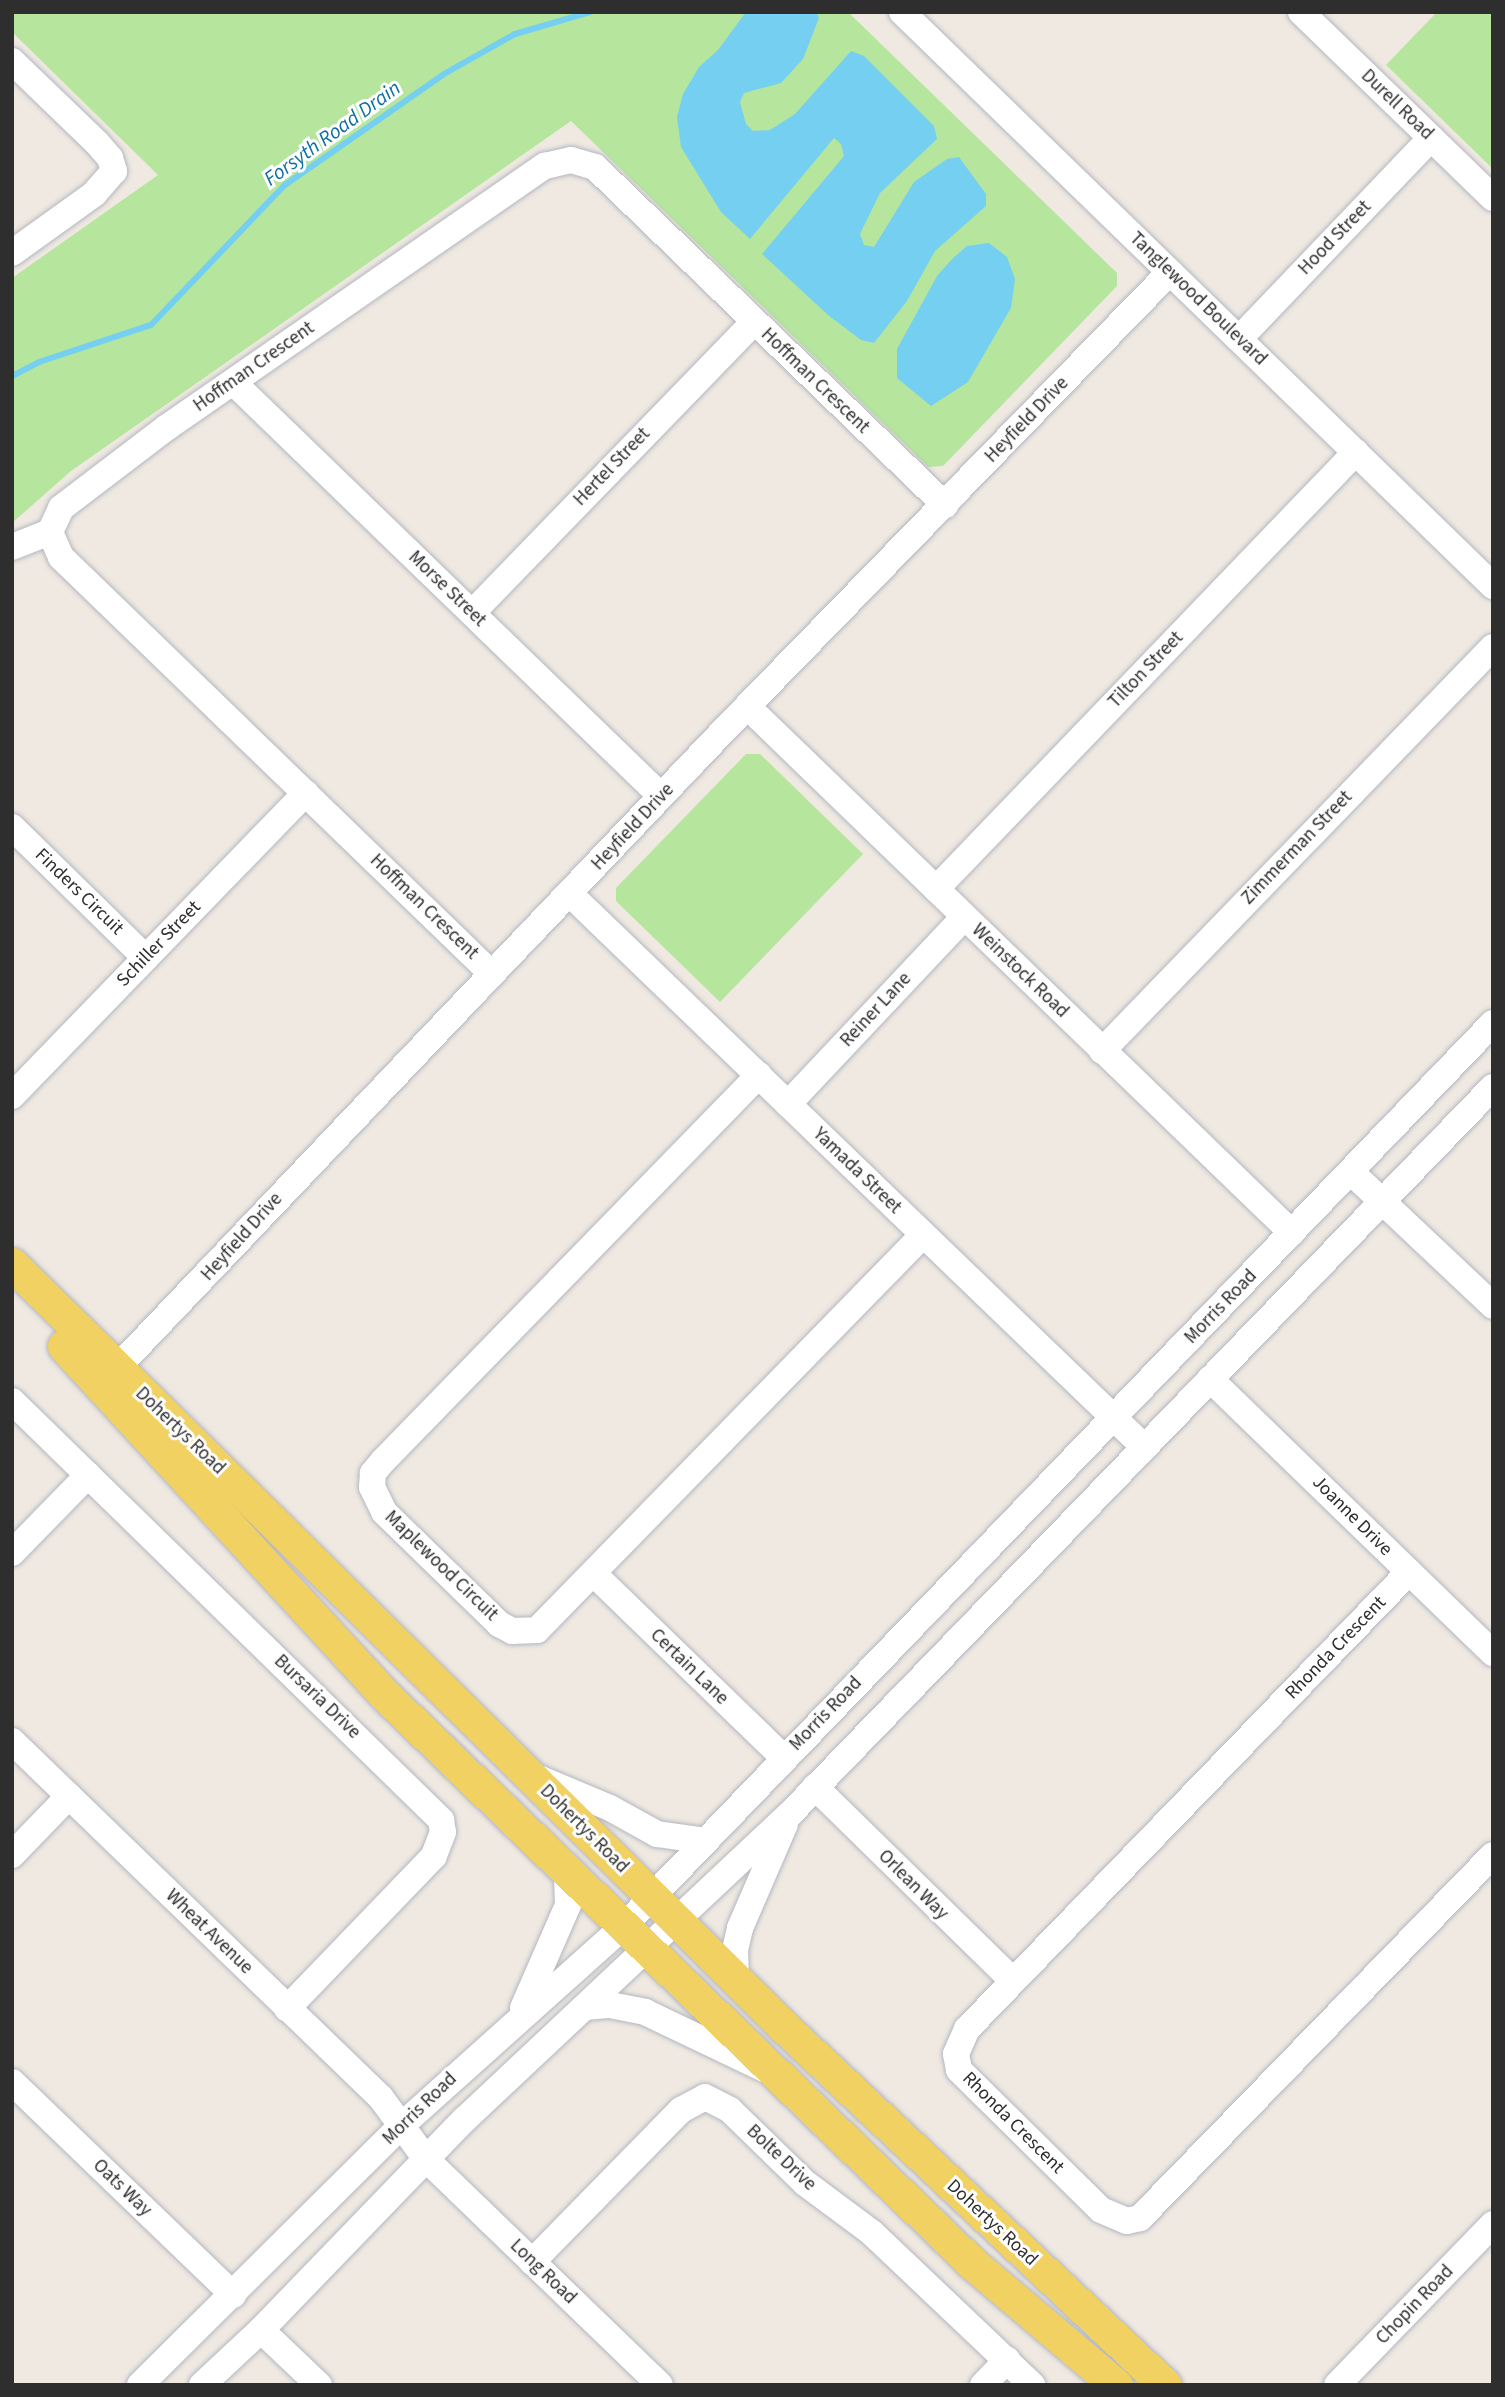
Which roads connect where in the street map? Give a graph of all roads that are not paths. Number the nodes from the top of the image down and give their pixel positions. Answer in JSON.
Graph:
{"nodes":[{"id":1,"x":1301,"y":12,"type":"edge"},
{"id":2,"x":919,"y":18,"type":"edge"},
{"id":3,"x":12,"y":61,"type":"edge"},
{"id":4,"x":1431,"y":138,"type":"junction"},
{"id":5,"x":1493,"y":198,"type":"edge"},
{"id":6,"x":12,"y":253,"type":"edge"},
{"id":7,"x":1170,"y":272,"type":"junction"},
{"id":8,"x":754,"y":322,"type":"junction"},
{"id":9,"x":1239,"y":339,"type":"junction"},
{"id":10,"x":233,"y":382,"type":"junction"},
{"id":11,"x":1356,"y":452,"type":"junction"},
{"id":12,"x":945,"y":505,"type":"junction"},
{"id":13,"x":50,"y":532,"type":"junction"},
{"id":14,"x":12,"y":547,"type":"edge"},
{"id":15,"x":1493,"y":586,"type":"edge"},
{"id":16,"x":472,"y":613,"type":"junction"},
{"id":17,"x":1493,"y":647,"type":"edge"},
{"id":18,"x":749,"y":708,"type":"junction"},
{"id":19,"x":306,"y":793,"type":"junction"},
{"id":20,"x":661,"y":796,"type":"junction"},
{"id":21,"x":12,"y":827,"type":"edge"},
{"id":22,"x":936,"y":889,"type":"junction"},
{"id":23,"x":570,"y":894,"type":"junction"},
{"id":24,"x":964,"y":917,"type":"junction"},
{"id":25,"x":146,"y":957,"type":"junction"},
{"id":26,"x":492,"y":974,"type":"junction"},
{"id":27,"x":1493,"y":1023,"type":"edge"},
{"id":28,"x":1102,"y":1051,"type":"junction"},
{"id":29,"x":759,"y":1075,"type":"junction"},
{"id":30,"x":1493,"y":1087,"type":"edge"},
{"id":31,"x":12,"y":1096,"type":"edge"},
{"id":32,"x":788,"y":1104,"type":"junction"},
{"id":33,"x":1351,"y":1172,"type":"junction"},
{"id":34,"x":1382,"y":1202,"type":"junction"},
{"id":35,"x":1292,"y":1233,"type":"junction"},
{"id":36,"x":923,"y":1235,"type":"junction"},
{"id":37,"x":12,"y":1264,"type":"edge"},
{"id":38,"x":12,"y":1286,"type":"edge"},
{"id":39,"x":1493,"y":1306,"type":"edge"},
{"id":40,"x":108,"y":1378,"type":"junction"},
{"id":41,"x":1210,"y":1379,"type":"junction"},
{"id":42,"x":12,"y":1401,"type":"edge"},
{"id":43,"x":1114,"y":1418,"type":"junction"},
{"id":44,"x":1144,"y":1447,"type":"junction"},
{"id":45,"x":88,"y":1475,"type":"junction"},
{"id":46,"x":12,"y":1553,"type":"edge"},
{"id":47,"x":1409,"y":1573,"type":"junction"},
{"id":48,"x":595,"y":1575,"type":"junction"},
{"id":49,"x":1493,"y":1653,"type":"edge"},
{"id":50,"x":12,"y":1741,"type":"edge"},
{"id":51,"x":784,"y":1758,"type":"junction"},
{"id":52,"x":530,"y":1774,"type":"junction"},
{"id":53,"x":814,"y":1787,"type":"junction"},
{"id":54,"x":69,"y":1796,"type":"junction"},
{"id":55,"x":788,"y":1816,"type":"junction"},
{"id":56,"x":706,"y":1841,"type":"junction"},
{"id":57,"x":12,"y":1855,"type":"edge"},
{"id":58,"x":1493,"y":1855,"type":"edge"},
{"id":59,"x":567,"y":1870,"type":"junction"},
{"id":60,"x":652,"y":1897,"type":"junction"},
{"id":61,"x":678,"y":1922,"type":"junction"},
{"id":62,"x":624,"y":1926,"type":"junction"},
{"id":63,"x":649,"y":1950,"type":"junction"},
{"id":64,"x":736,"y":1978,"type":"junction"},
{"id":65,"x":1013,"y":1982,"type":"junction"},
{"id":66,"x":585,"y":2007,"type":"junction"},
{"id":67,"x":287,"y":2009,"type":"junction"},
{"id":68,"x":519,"y":2016,"type":"junction"},
{"id":69,"x":777,"y":2075,"type":"junction"},
{"id":70,"x":12,"y":2082,"type":"edge"},
{"id":71,"x":401,"y":2126,"type":"junction"},
{"id":72,"x":426,"y":2159,"type":"junction"},
{"id":73,"x":1493,"y":2224,"type":"edge"},
{"id":74,"x":532,"y":2262,"type":"junction"},
{"id":75,"x":233,"y":2295,"type":"junction"},
{"id":76,"x":261,"y":2330,"type":"junction"},
{"id":77,"x":1007,"y":2360,"type":"junction"},
{"id":78,"x":140,"y":2385,"type":"edge"},
{"id":79,"x":202,"y":2385,"type":"edge"},
{"id":80,"x":318,"y":2385,"type":"edge"},
{"id":81,"x":660,"y":2385,"type":"edge"},
{"id":82,"x":983,"y":2385,"type":"edge"},
{"id":83,"x":1032,"y":2385,"type":"edge"},
{"id":84,"x":1116,"y":2385,"type":"edge"},
{"id":85,"x":1164,"y":2385,"type":"edge"},
{"id":86,"x":1337,"y":2385,"type":"edge"}],
"edges":[{"from":1,"to":4,"type":"street","name":"Durell Road"},
{"from":2,"to":7,"type":"street","name":"Tanglewood Boulevard"},
{"from":3,"to":6,"type":"street"},
{"from":4,"to":5,"type":"street","name":"Durell Road"},
{"from":4,"to":9,"type":"street","name":"Hood Street"},
{"from":7,"to":9,"type":"street","name":"Tanglewood Boulevard"},
{"from":7,"to":12,"type":"street","name":"Heyfield Drive"},
{"from":8,"to":10,"type":"street","name":"Hoffman Crescent"},
{"from":8,"to":12,"type":"street","name":"Hoffman Crescent"},
{"from":8,"to":16,"type":"street","name":"Hertel Street"},
{"from":9,"to":11,"type":"street","name":"Tanglewood Boulevard"},
{"from":10,"to":13,"type":"street","name":"Hoffman Crescent"},
{"from":10,"to":16,"type":"street","name":"Morse Street"},
{"from":11,"to":15,"type":"street","name":"Tanglewood Boulevard"},
{"from":11,"to":22,"type":"street","name":"Tilton Street"},
{"from":12,"to":18,"type":"street","name":"Heyfield Drive"},
{"from":13,"to":14,"type":"street"},
{"from":13,"to":19,"type":"street","name":"Hoffman Crescent"},
{"from":16,"to":20,"type":"street","name":"Morse Street"},
{"from":17,"to":28,"type":"street","name":"Zimmerman Street"},
{"from":18,"to":20,"type":"street","name":"Heyfield Drive"},
{"from":18,"to":22,"type":"street","name":"Weinstock Road"},
{"from":19,"to":25,"type":"street","name":"Schiller Street"},
{"from":19,"to":26,"type":"street","name":"Hoffman Crescent"},
{"from":20,"to":23,"type":"street","name":"Heyfield Drive"},
{"from":21,"to":25,"type":"street","name":"Finders Circuit"},
{"from":22,"to":24,"type":"street","name":"Weinstock Road"},
{"from":23,"to":26,"type":"street","name":"Heyfield Drive"},
{"from":23,"to":29,"type":"street","name":"Yamada Street"},
{"from":24,"to":28,"type":"street","name":"Weinstock Road"},
{"from":24,"to":32,"type":"street","name":"Reiner Lane"},
{"from":25,"to":31,"type":"street","name":"Schiller Street"},
{"from":26,"to":40,"type":"street","name":"Heyfield Drive"},
{"from":27,"to":33,"type":"street","name":"Morris Road"},
{"from":28,"to":35,"type":"street","name":"Weinstock Road"},
{"from":29,"to":32,"type":"street","name":"Yamada Street"},
{"from":29,"to":48,"type":"street","name":"Maplewood Circuit"},
{"from":30,"to":34,"type":"street","name":"Morris Road"},
{"from":32,"to":36,"type":"street","name":"Yamada Street"},
{"from":33,"to":34,"type":"street"},
{"from":33,"to":35,"type":"street","name":"Morris Road"},
{"from":34,"to":39,"type":"street"},
{"from":34,"to":41,"type":"street","name":"Morris Road"},
{"from":35,"to":43,"type":"street","name":"Morris Road"},
{"from":36,"to":43,"type":"street","name":"Yamada Street"},
{"from":36,"to":48,"type":"street","name":"Maplewood Circuit"},
{"from":37,"to":40,"type":"main road","name":"Dohertys Road"},
{"from":38,"to":40,"type":"main road","name":"Dohertys Road"},
{"from":40,"to":52,"type":"main road","name":"Dohertys Road"},
{"from":40,"to":59,"type":"main road","name":"Dohertys Road"},
{"from":41,"to":44,"type":"street","name":"Morris Road"},
{"from":41,"to":47,"type":"street","name":"Joanne Drive"},
{"from":42,"to":45,"type":"street","name":"Bursaria Drive"},
{"from":43,"to":44,"type":"street","name":"Yamada Street"},
{"from":43,"to":51,"type":"street","name":"Morris Road"},
{"from":44,"to":53,"type":"street","name":"Morris Road"},
{"from":45,"to":46,"type":"street"},
{"from":45,"to":67,"type":"street","name":"Bursaria Drive"},
{"from":47,"to":49,"type":"street","name":"Joanne Drive"},
{"from":47,"to":65,"type":"street","name":"Rhonda Crescent"},
{"from":48,"to":51,"type":"street","name":"Certain Lane"},
{"from":50,"to":54,"type":"street","name":"Wheat Avenue"},
{"from":51,"to":56,"type":"street","name":"Morris Road"},
{"from":52,"to":56,"type":"street"},
{"from":52,"to":60,"type":"main road","name":"Dohertys Road"},
{"from":53,"to":55,"type":"street","name":"Morris Road"},
{"from":53,"to":65,"type":"street","name":"Orlean Way"},
{"from":54,"to":57,"type":"street"},
{"from":54,"to":67,"type":"street","name":"Wheat Avenue"},
{"from":55,"to":61,"type":"street","name":"Morris Road"},
{"from":55,"to":64,"type":"street"},
{"from":56,"to":60,"type":"street","name":"Morris Road"},
{"from":58,"to":65,"type":"street","name":"Rhonda Crescent"},
{"from":59,"to":62,"type":"main road","name":"Dohertys Road"},
{"from":59,"to":68,"type":"street"},
{"from":60,"to":61,"type":"main road","name":"Dohertys Road"},
{"from":60,"to":62,"type":"street","name":"Morris Road"},
{"from":61,"to":63,"type":"street","name":"Morris Road"},
{"from":61,"to":64,"type":"main road","name":"Dohertys Road"},
{"from":62,"to":63,"type":"main road","name":"Dohertys Road"},
{"from":62,"to":68,"type":"street","name":"Morris Road"},
{"from":63,"to":66,"type":"street","name":"Morris Road"},
{"from":63,"to":69,"type":"main road","name":"Dohertys Road"},
{"from":64,"to":85,"type":"main road","name":"Dohertys Road"},
{"from":66,"to":69,"type":"street"},
{"from":66,"to":72,"type":"street","name":"Morris Road"},
{"from":67,"to":71,"type":"street","name":"Wheat Avenue"},
{"from":68,"to":71,"type":"street","name":"Morris Road"},
{"from":69,"to":84,"type":"main road","name":"Dohertys Road"},
{"from":70,"to":75,"type":"street","name":"Oats Way"},
{"from":71,"to":72,"type":"street","name":"Long Road"},
{"from":71,"to":75,"type":"street","name":"Morris Road"},
{"from":72,"to":74,"type":"street","name":"Long Road"},
{"from":72,"to":76,"type":"street","name":"Morris Road"},
{"from":73,"to":86,"type":"street","name":"Chopin Road"},
{"from":74,"to":77,"type":"street","name":"Bolte Drive"},
{"from":74,"to":81,"type":"street","name":"Long Road"},
{"from":75,"to":78,"type":"street","name":"Morris Road"},
{"from":76,"to":79,"type":"street","name":"Morris Road"},
{"from":76,"to":80,"type":"street"},
{"from":77,"to":82,"type":"street"},
{"from":77,"to":83,"type":"street","name":"Bolte Drive"}]}
